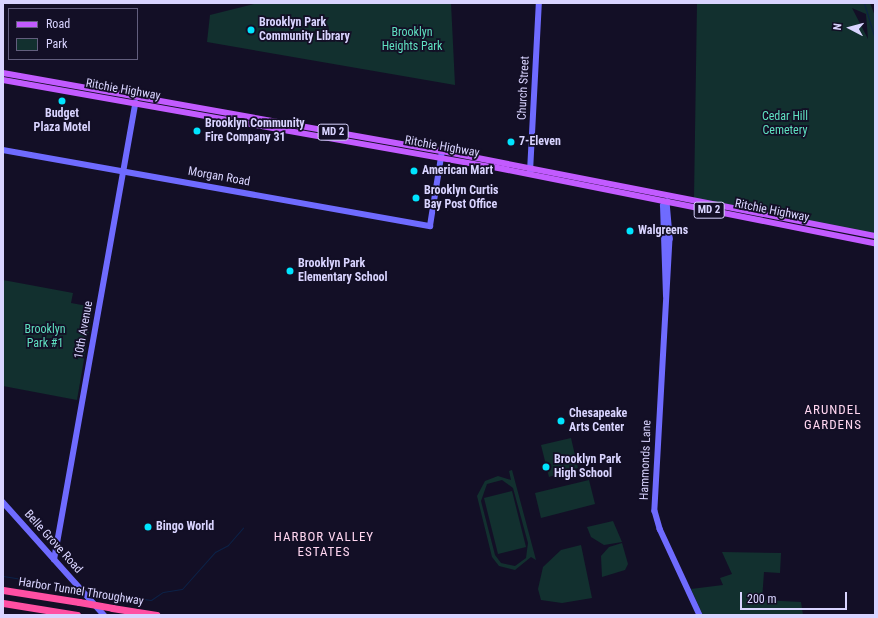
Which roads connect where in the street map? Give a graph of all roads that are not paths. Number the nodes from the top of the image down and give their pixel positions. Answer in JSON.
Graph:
{"nodes":[{"id":1,"x":539,"y":3,"type":"edge"},
{"id":2,"x":3,"y":73,"type":"edge"},
{"id":3,"x":3,"y":80,"type":"edge"},
{"id":4,"x":135,"y":103,"type":"junction"},
{"id":5,"x":3,"y":150,"type":"edge"},
{"id":6,"x":442,"y":155,"type":"junction"},
{"id":7,"x":123,"y":171,"type":"junction"},
{"id":8,"x":530,"y":171,"type":"junction"},
{"id":9,"x":667,"y":202,"type":"junction"},
{"id":10,"x":664,"y":226,"type":"junction"},
{"id":11,"x":875,"y":236,"type":"edge"},
{"id":12,"x":670,"y":239,"type":"junction"},
{"id":13,"x":664,"y":240,"type":"junction"},
{"id":14,"x":875,"y":243,"type":"edge"},
{"id":15,"x":668,"y":262,"type":"junction"},
{"id":16,"x":666,"y":296,"type":"junction"},
{"id":17,"x":3,"y":502,"type":"edge"},
{"id":18,"x":54,"y":560,"type":"junction"},
{"id":19,"x":3,"y":590,"type":"edge"},
{"id":20,"x":3,"y":603,"type":"edge"},
{"id":21,"x":77,"y":615,"type":"edge"},
{"id":22,"x":104,"y":615,"type":"edge"},
{"id":23,"x":156,"y":615,"type":"edge"},
{"id":24,"x":700,"y":615,"type":"edge"}],
"edges":[{"from":1,"to":8,"type":"street","name":"Church Street"},
{"from":2,"to":6,"type":"main road","name":"Ritchie Highway","number":"MD 2"},
{"from":3,"to":4,"type":"main road","name":"Ritchie Highway","number":"MD 2"},
{"from":4,"to":6,"type":"main road","name":"Ritchie Highway","number":"MD 2"},
{"from":4,"to":7,"type":"street","name":"10th Avenue"},
{"from":5,"to":7,"type":"street","name":"Morgan Road"},
{"from":6,"to":7,"type":"street","name":"Morgan Road"},
{"from":6,"to":8,"type":"main road","name":"Ritchie Highway","number":"MD 2"},
{"from":7,"to":18,"type":"street","name":"10th Avenue"},
{"from":8,"to":9,"type":"main road","name":"Ritchie Highway","number":"MD 2"},
{"from":8,"to":11,"type":"main road","name":"Ritchie Highway","number":"MD 2"},
{"from":9,"to":10,"type":"street","name":"Hammonds Lane"},
{"from":9,"to":12,"type":"street","name":"Hammonds Lane"},
{"from":9,"to":14,"type":"main road","name":"Ritchie Highway","number":"MD 2"},
{"from":10,"to":12,"type":"street"},
{"from":10,"to":13,"type":"street","name":"Hammonds Lane"},
{"from":12,"to":15,"type":"street","name":"Hammonds Lane"},
{"from":13,"to":15,"type":"street"},
{"from":13,"to":16,"type":"street","name":"Hammonds Lane"},
{"from":15,"to":16,"type":"street","name":"Hammonds Lane"},
{"from":16,"to":24,"type":"street","name":"Hammonds Lane"},
{"from":17,"to":18,"type":"street","name":"Belle Grove Road"},
{"from":18,"to":22,"type":"street","name":"Belle Grove Road"},
{"from":19,"to":23,"type":"highway","name":"Harbor Tunnel Throughway","bridge":true},
{"from":20,"to":21,"type":"highway","name":"Harbor Tunnel Throughway"}]}
